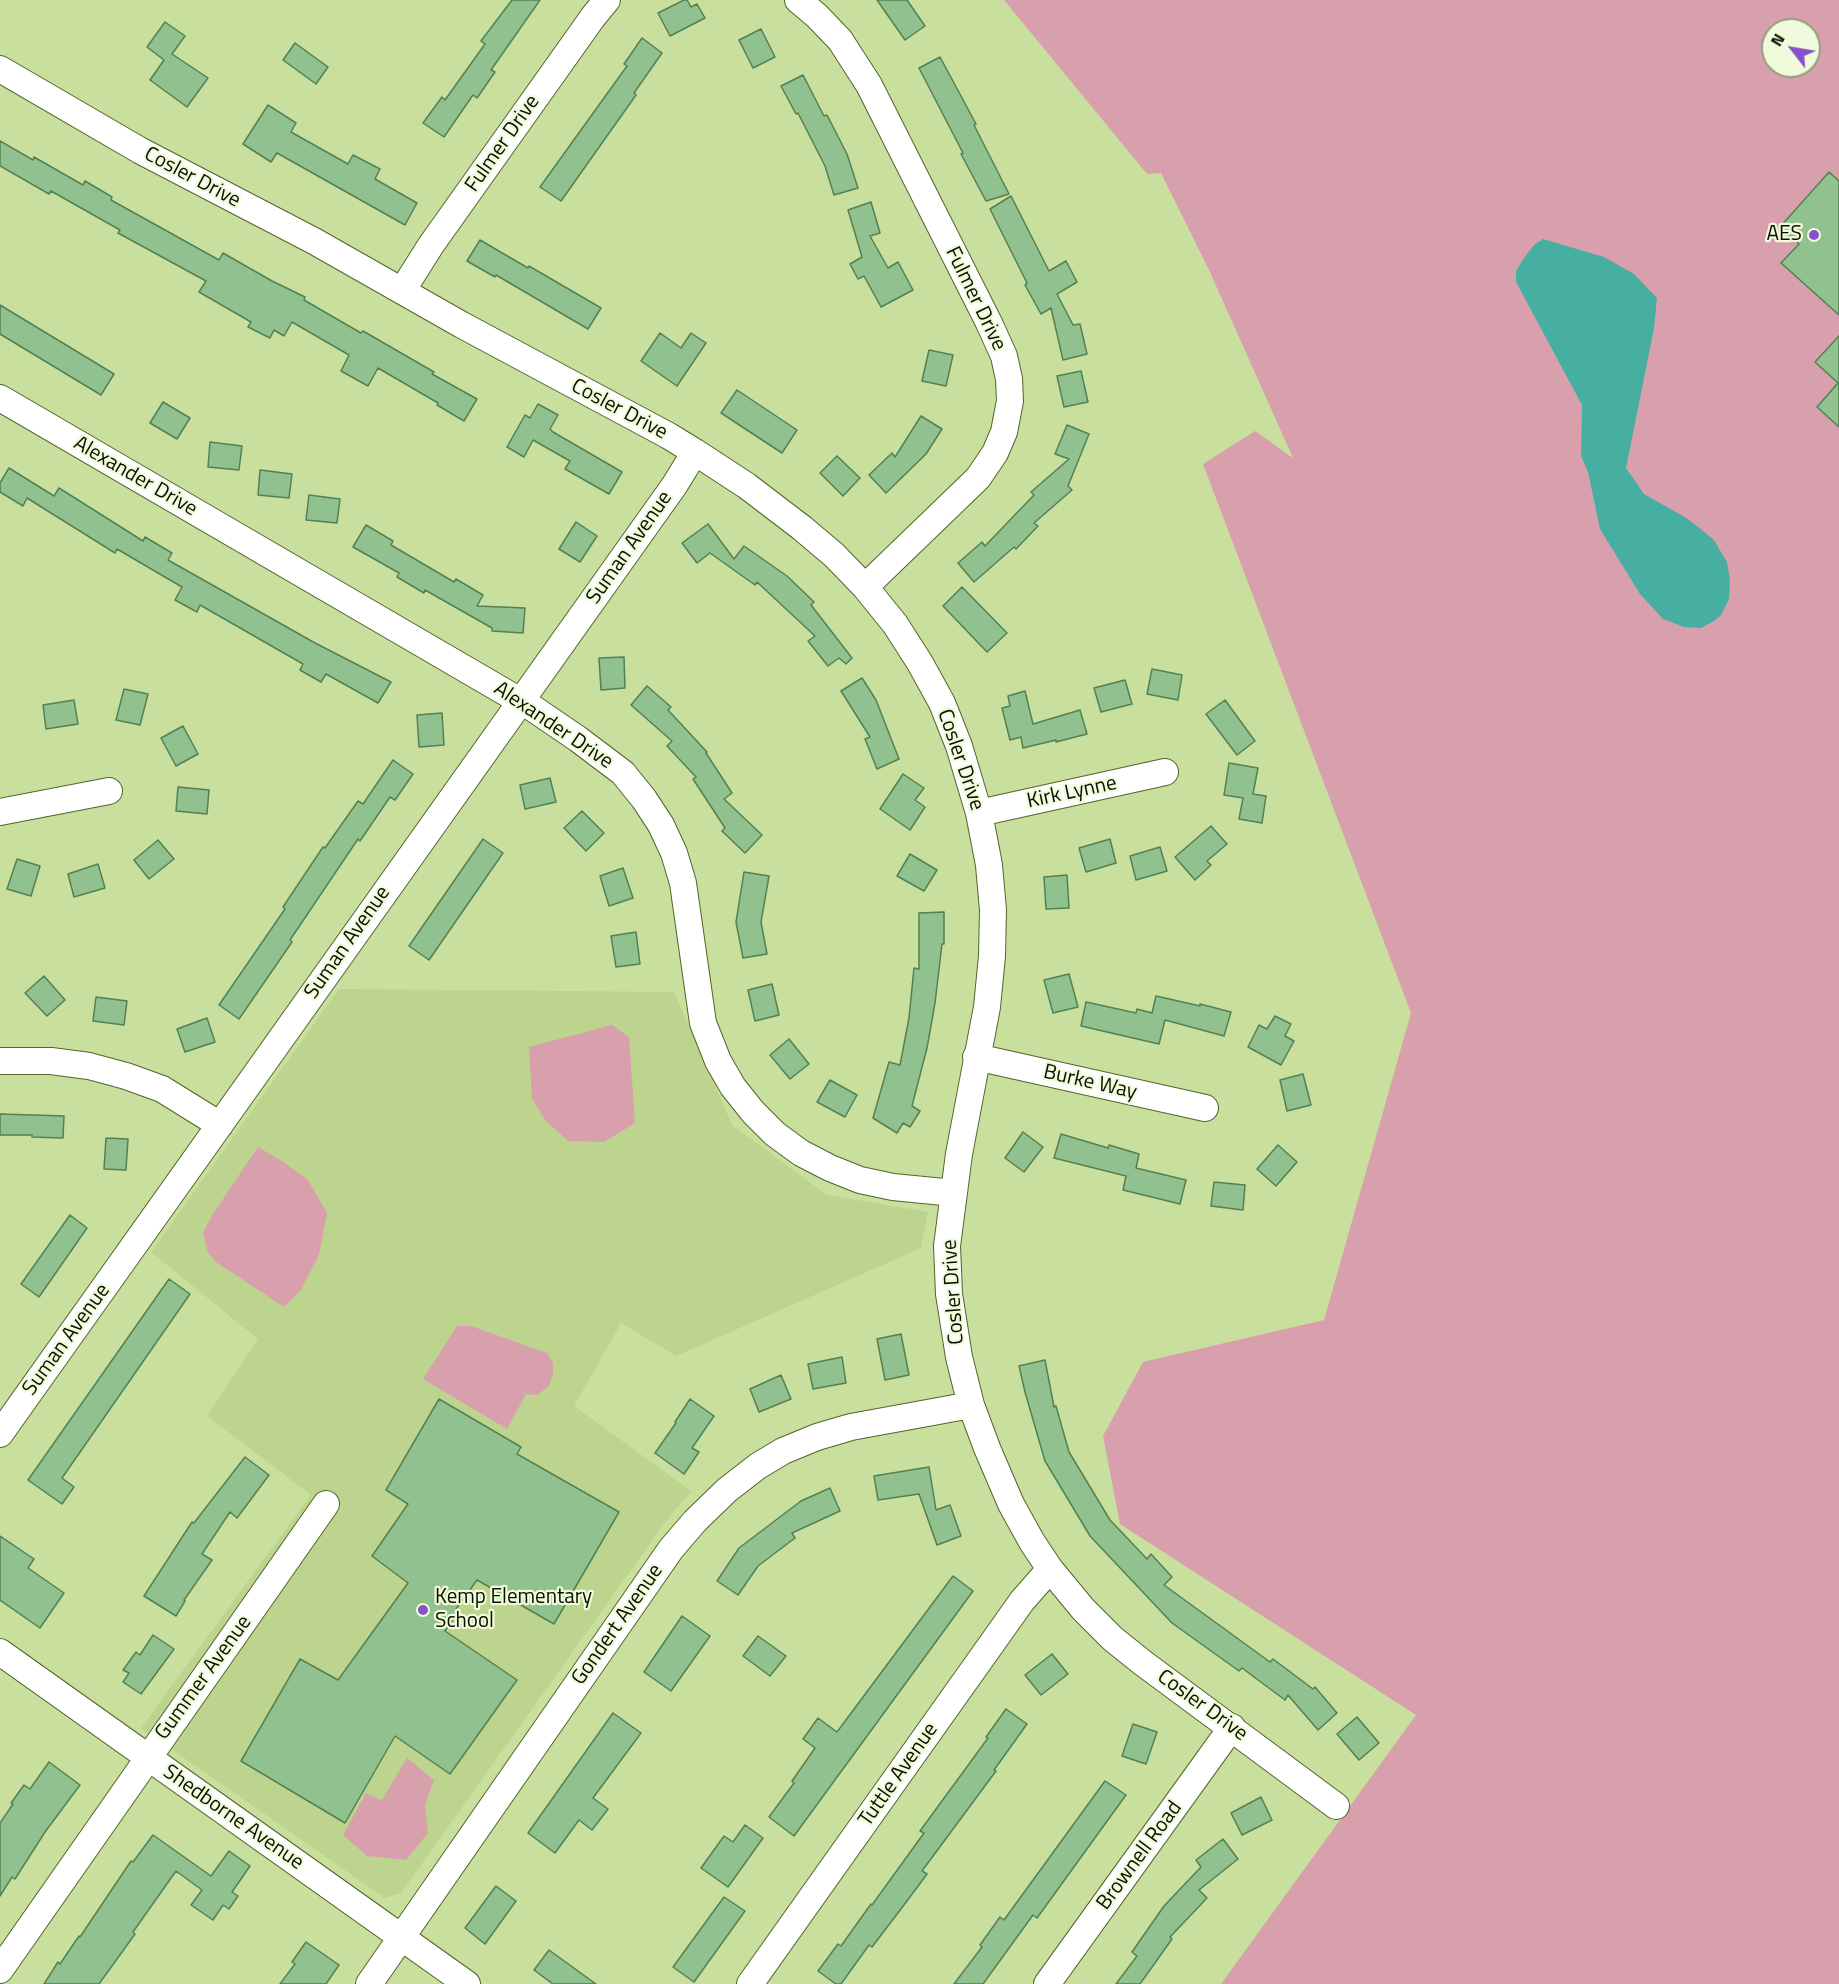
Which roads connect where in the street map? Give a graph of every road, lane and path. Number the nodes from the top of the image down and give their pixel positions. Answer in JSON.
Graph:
{"nodes":[{"id":1,"x":607,"y":0,"type":"edge"},
{"id":2,"x":798,"y":0,"type":"edge"},
{"id":3,"x":0,"y":69,"type":"edge"},
{"id":4,"x":402,"y":291,"type":"junction"},
{"id":5,"x":0,"y":398,"type":"edge"},
{"id":6,"x":696,"y":452,"type":"junction"},
{"id":7,"x":865,"y":587,"type":"junction"},
{"id":8,"x":521,"y":701,"type":"junction"},
{"id":9,"x":1165,"y":772,"type":"dead end"},
{"id":10,"x":109,"y":791,"type":"dead end"},
{"id":11,"x":0,"y":812,"type":"edge"},
{"id":12,"x":979,"y":813,"type":"junction"},
{"id":13,"x":976,"y":1057,"type":"junction"},
{"id":14,"x":0,"y":1061,"type":"edge"},
{"id":15,"x":1205,"y":1108,"type":"dead end"},
{"id":16,"x":220,"y":1125,"type":"junction"},
{"id":17,"x":954,"y":1193,"type":"junction"},
{"id":18,"x":971,"y":1405,"type":"junction"},
{"id":19,"x":0,"y":1434,"type":"edge"},
{"id":20,"x":326,"y":1504,"type":"dead end"},
{"id":21,"x":1050,"y":1569,"type":"junction"},
{"id":22,"x":0,"y":1652,"type":"edge"},
{"id":23,"x":1232,"y":1727,"type":"junction"},
{"id":24,"x":147,"y":1757,"type":"junction"},
{"id":25,"x":1336,"y":1806,"type":"dead end"},
{"id":26,"x":400,"y":1936,"type":"junction"},
{"id":27,"x":0,"y":1970,"type":"edge"},
{"id":28,"x":369,"y":1984,"type":"edge"},
{"id":29,"x":467,"y":1984,"type":"edge"},
{"id":30,"x":750,"y":1984,"type":"edge"},
{"id":31,"x":1047,"y":1984,"type":"edge"}],
"edges":[{"from":1,"to":4,"type":"street","name":"Fulmer Drive"},
{"from":2,"to":7,"type":"street","name":"Fulmer Drive"},
{"from":3,"to":4,"type":"street","name":"Cosler Drive"},
{"from":4,"to":6,"type":"street","name":"Cosler Drive"},
{"from":5,"to":8,"type":"street","name":"Alexander Drive"},
{"from":6,"to":7,"type":"street","name":"Cosler Drive"},
{"from":6,"to":8,"type":"street","name":"Suman Avenue"},
{"from":7,"to":12,"type":"street","name":"Cosler Drive"},
{"from":8,"to":16,"type":"street","name":"Suman Avenue"},
{"from":8,"to":17,"type":"street","name":"Alexander Drive"},
{"from":9,"to":12,"type":"street","name":"Kirk Lynne"},
{"from":10,"to":11,"type":"street"},
{"from":12,"to":13,"type":"street","name":"Cosler Drive"},
{"from":13,"to":15,"type":"street","name":"Burke Way"},
{"from":13,"to":17,"type":"street","name":"Cosler Drive"},
{"from":14,"to":16,"type":"street"},
{"from":16,"to":19,"type":"street","name":"Suman Avenue"},
{"from":17,"to":18,"type":"street","name":"Cosler Drive"},
{"from":18,"to":21,"type":"street","name":"Cosler Drive"},
{"from":18,"to":26,"type":"street","name":"Gondert Avenue"},
{"from":20,"to":24,"type":"street","name":"Gummer Avenue"},
{"from":21,"to":23,"type":"street","name":"Cosler Drive"},
{"from":21,"to":30,"type":"street","name":"Tuttle Avenue"},
{"from":22,"to":24,"type":"street","name":"Shedborne Avenue"},
{"from":23,"to":25,"type":"street","name":"Cosler Drive"},
{"from":23,"to":31,"type":"street","name":"Brownell Road"},
{"from":24,"to":26,"type":"street","name":"Shedborne Avenue"},
{"from":24,"to":27,"type":"street","name":"Gummer Avenue"},
{"from":26,"to":28,"type":"street","name":"Gondert Avenue"},
{"from":26,"to":29,"type":"street","name":"Shedborne Avenue"}]}
